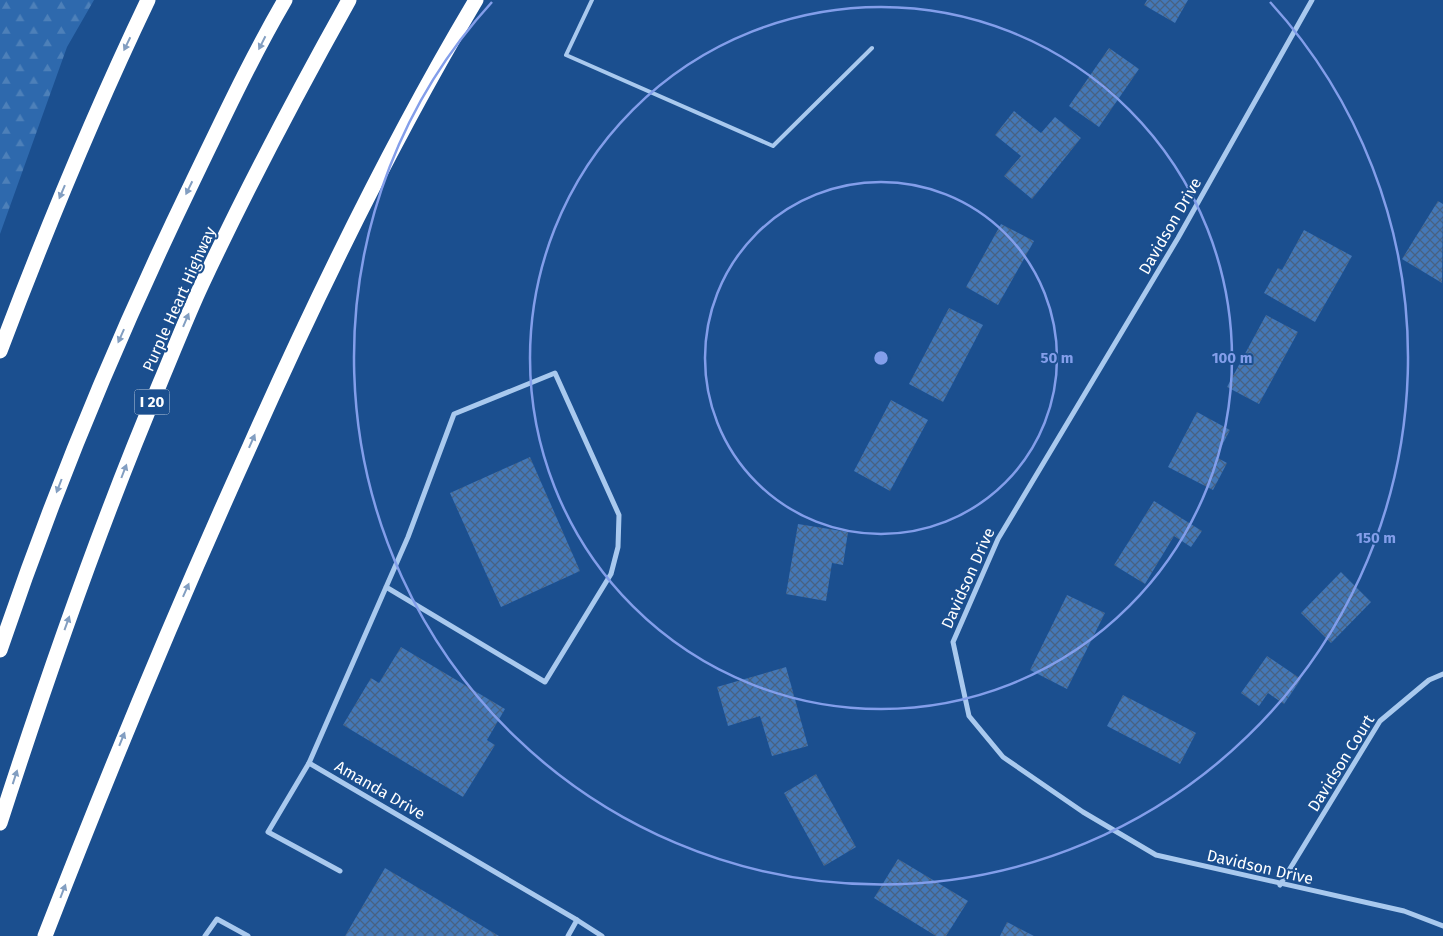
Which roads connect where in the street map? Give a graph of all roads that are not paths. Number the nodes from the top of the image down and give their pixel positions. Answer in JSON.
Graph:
{"nodes":[{"id":1,"x":148,"y":0,"type":"edge"},
{"id":2,"x":285,"y":0,"type":"edge"},
{"id":3,"x":349,"y":0,"type":"edge"},
{"id":4,"x":476,"y":0,"type":"edge"},
{"id":5,"x":592,"y":0,"type":"edge"},
{"id":6,"x":1312,"y":0,"type":"edge"},
{"id":7,"x":872,"y":48,"type":"dead end"},
{"id":8,"x":0,"y":351,"type":"edge"},
{"id":9,"x":386,"y":587,"type":"junction"},
{"id":10,"x":0,"y":650,"type":"edge"},
{"id":11,"x":1443,"y":674,"type":"edge"},
{"id":12,"x":309,"y":763,"type":"junction"},
{"id":13,"x":0,"y":823,"type":"edge"},
{"id":14,"x":340,"y":871,"type":"dead end"},
{"id":15,"x":1280,"y":885,"type":"junction"},
{"id":16,"x":577,"y":920,"type":"junction"},
{"id":17,"x":1443,"y":926,"type":"edge"},
{"id":18,"x":45,"y":936,"type":"edge"},
{"id":19,"x":205,"y":936,"type":"edge"},
{"id":20,"x":248,"y":936,"type":"edge"},
{"id":21,"x":568,"y":936,"type":"edge"},
{"id":22,"x":602,"y":936,"type":"edge"}],
"edges":[{"from":1,"to":8,"type":"highway","one_way":true},
{"from":2,"to":10,"type":"highway","one_way":true},
{"from":13,"to":3,"type":"highway","name":"Purple Heart Highway","number":"I 20","one_way":true},
{"from":18,"to":4,"type":"highway","one_way":true},
{"from":5,"to":7,"type":"lane"},
{"from":6,"to":15,"type":"street","name":"Davidson Drive"},
{"from":9,"to":9,"type":"street"},
{"from":9,"to":12,"type":"street"},
{"from":11,"to":15,"type":"street","name":"Davidson Court"},
{"from":12,"to":14,"type":"street"},
{"from":12,"to":16,"type":"street","name":"Amanda Drive"},
{"from":15,"to":17,"type":"street","name":"Davidson Drive"},
{"from":16,"to":21,"type":"street"},
{"from":16,"to":22,"type":"street","name":"Amanda Drive"},
{"from":19,"to":20,"type":"street"}]}
